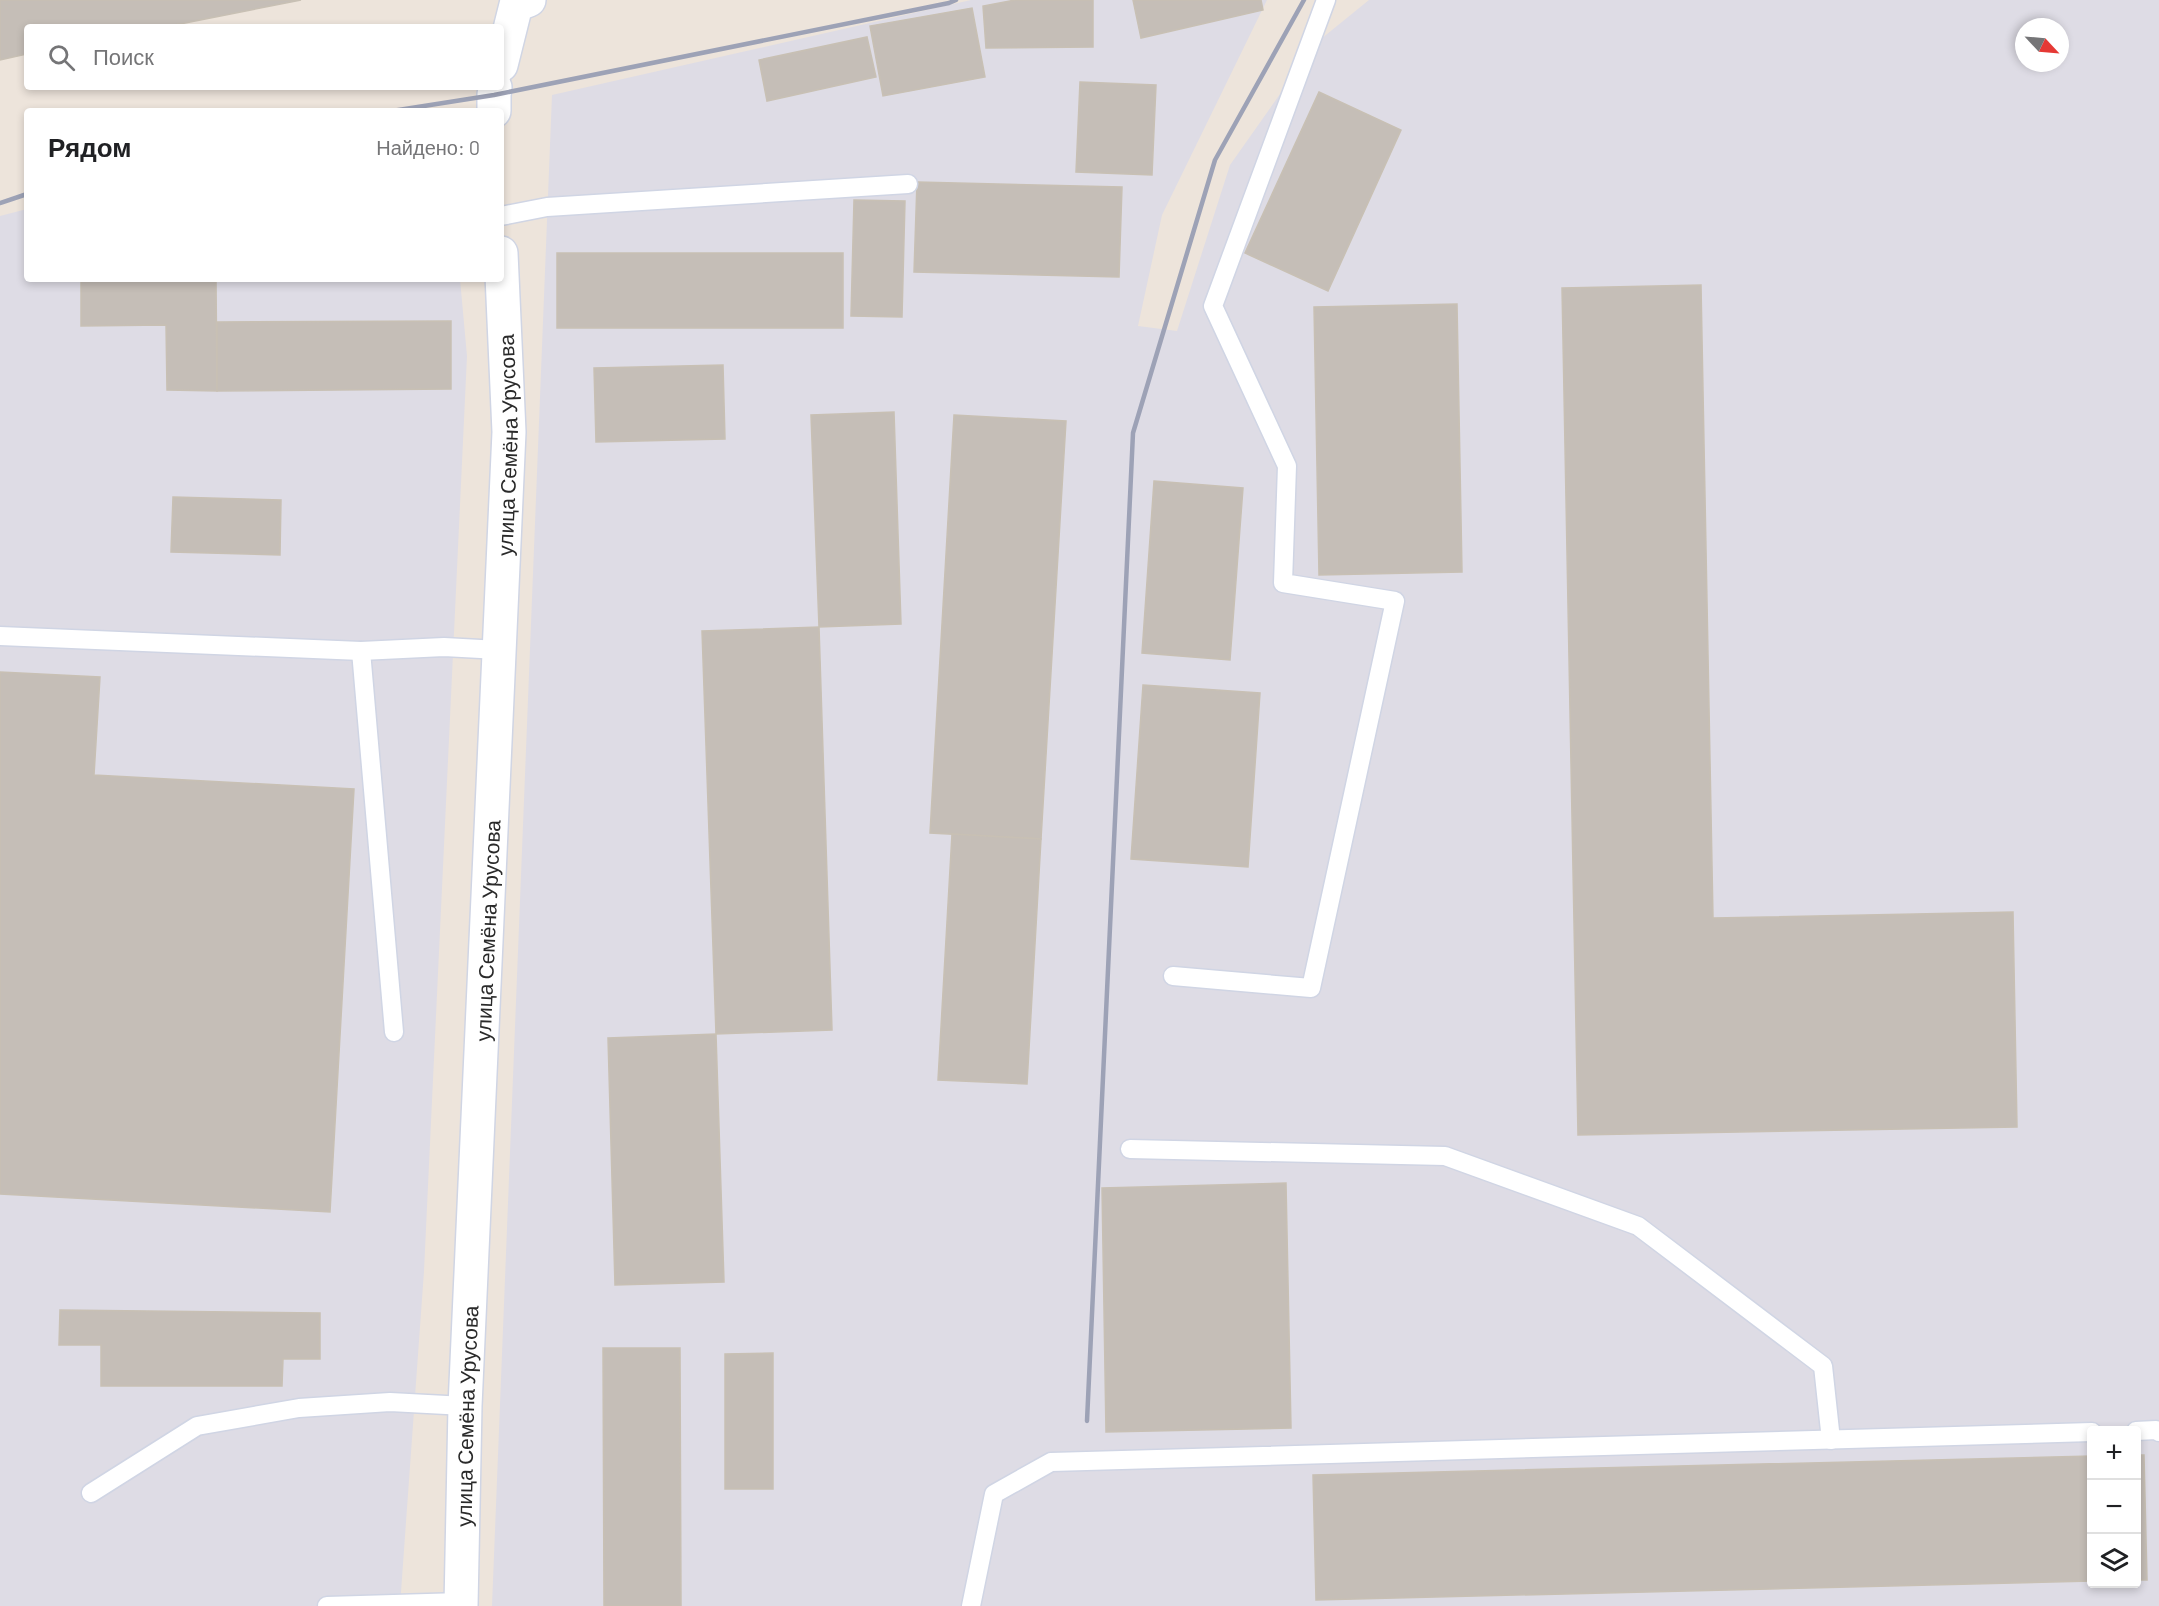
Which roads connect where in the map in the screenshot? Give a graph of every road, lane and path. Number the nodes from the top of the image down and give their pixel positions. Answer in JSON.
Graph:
{"nodes":[{"id":1,"x":1326,"y":0,"type":"edge"},
{"id":2,"x":518,"y":2,"type":"edge"},
{"id":3,"x":504,"y":53,"type":"edge"},
{"id":4,"x":495,"y":90,"type":"edge"},
{"id":5,"x":494,"y":108,"type":"edge"},
{"id":6,"x":908,"y":183,"type":"dead end"},
{"id":7,"x":504,"y":215,"type":"edge"},
{"id":8,"x":502,"y":282,"type":"edge"},
{"id":9,"x":0,"y":636,"type":"edge"},
{"id":10,"x":499,"y":650,"type":"junction"},
{"id":11,"x":361,"y":651,"type":"junction"},
{"id":12,"x":1173,"y":976,"type":"dead end"},
{"id":13,"x":394,"y":1032,"type":"dead end"},
{"id":14,"x":1130,"y":1149,"type":"dead end"},
{"id":15,"x":465,"y":1406,"type":"junction"},
{"id":16,"x":2141,"y":1431,"type":"edge"},
{"id":17,"x":2087,"y":1432,"type":"edge"},
{"id":18,"x":2159,"y":1432,"type":"edge"},
{"id":19,"x":1831,"y":1440,"type":"junction"},
{"id":20,"x":91,"y":1493,"type":"dead end"},
{"id":21,"x":461,"y":1604,"type":"edge"},
{"id":22,"x":327,"y":1606,"type":"edge"},
{"id":23,"x":971,"y":1606,"type":"edge"}],
"edges":[{"from":1,"to":12,"type":"lane"},
{"from":2,"to":3,"type":"street"},
{"from":4,"to":5,"type":"street"},
{"from":6,"to":7,"type":"lane"},
{"from":8,"to":10,"type":"street","name":"улица Семёна Урусова"},
{"from":9,"to":11,"type":"lane"},
{"from":10,"to":11,"type":"lane"},
{"from":10,"to":15,"type":"street","name":"улица Семёна Урусова"},
{"from":11,"to":13,"type":"lane"},
{"from":14,"to":19,"type":"lane"},
{"from":15,"to":20,"type":"lane"},
{"from":15,"to":21,"type":"street","name":"улица Семёна Урусова"},
{"from":16,"to":18,"type":"lane"},
{"from":17,"to":19,"type":"lane"},
{"from":19,"to":23,"type":"lane"},
{"from":21,"to":22,"type":"lane"}]}
